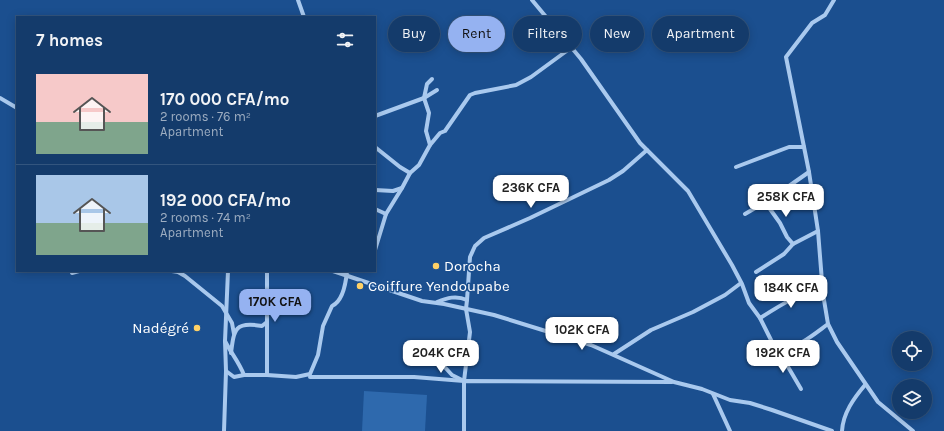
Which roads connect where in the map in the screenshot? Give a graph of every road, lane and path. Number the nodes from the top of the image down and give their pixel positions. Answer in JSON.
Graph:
{"nodes":[{"id":1,"x":298,"y":0,"type":"edge"},
{"id":2,"x":532,"y":0,"type":"edge"},
{"id":3,"x":834,"y":0,"type":"edge"},
{"id":4,"x":304,"y":16,"type":"edge"},
{"id":5,"x":546,"y":16,"type":"edge"},
{"id":6,"x":565,"y":52,"type":"edge"},
{"id":7,"x":576,"y":52,"type":"edge"},
{"id":8,"x":432,"y":78,"type":"dead end"},
{"id":9,"x":437,"y":90,"type":"dead end"},
{"id":10,"x":0,"y":98,"type":"edge"},
{"id":11,"x":424,"y":98,"type":"junction"},
{"id":12,"x":16,"y":107,"type":"edge"},
{"id":13,"x":376,"y":116,"type":"edge"},
{"id":14,"x":430,"y":145,"type":"junction"},
{"id":15,"x":804,"y":147,"type":"junction"},
{"id":16,"x":376,"y":148,"type":"edge"},
{"id":17,"x":647,"y":150,"type":"junction"},
{"id":18,"x":736,"y":167,"type":"dead end"},
{"id":19,"x":809,"y":172,"type":"junction"},
{"id":20,"x":410,"y":173,"type":"junction"},
{"id":21,"x":402,"y":188,"type":"junction"},
{"id":22,"x":376,"y":190,"type":"edge"},
{"id":23,"x":765,"y":202,"type":"junction"},
{"id":24,"x":376,"y":209,"type":"edge"},
{"id":25,"x":386,"y":214,"type":"junction"},
{"id":26,"x":745,"y":214,"type":"dead end"},
{"id":27,"x":818,"y":231,"type":"junction"},
{"id":28,"x":794,"y":244,"type":"junction"},
{"id":29,"x":376,"y":247,"type":"edge"},
{"id":30,"x":76,"y":272,"type":"edge"},
{"id":31,"x":178,"y":272,"type":"edge"},
{"id":32,"x":228,"y":272,"type":"edge"},
{"id":33,"x":267,"y":272,"type":"edge"},
{"id":34,"x":336,"y":272,"type":"edge"},
{"id":35,"x":347,"y":272,"type":"edge"},
{"id":36,"x":756,"y":272,"type":"dead end"},
{"id":37,"x":72,"y":273,"type":"dead end"},
{"id":38,"x":346,"y":276,"type":"junction"},
{"id":39,"x":741,"y":283,"type":"junction"},
{"id":40,"x":823,"y":294,"type":"junction"},
{"id":41,"x":466,"y":300,"type":"junction"},
{"id":42,"x":437,"y":302,"type":"junction"},
{"id":43,"x":466,"y":309,"type":"junction"},
{"id":44,"x":226,"y":314,"type":"junction"},
{"id":45,"x":760,"y":318,"type":"junction"},
{"id":46,"x":267,"y":322,"type":"junction"},
{"id":47,"x":828,"y":324,"type":"junction"},
{"id":48,"x":234,"y":334,"type":"junction"},
{"id":49,"x":225,"y":341,"type":"junction"},
{"id":50,"x":430,"y":351,"type":"dead end"},
{"id":51,"x":780,"y":351,"type":"junction"},
{"id":52,"x":231,"y":353,"type":"junction"},
{"id":53,"x":614,"y":354,"type":"junction"},
{"id":54,"x":226,"y":371,"type":"junction"},
{"id":55,"x":244,"y":375,"type":"junction"},
{"id":56,"x":267,"y":375,"type":"junction"},
{"id":57,"x":310,"y":377,"type":"dead end"},
{"id":58,"x":464,"y":381,"type":"junction"},
{"id":59,"x":674,"y":382,"type":"junction"},
{"id":60,"x":865,"y":384,"type":"junction"},
{"id":61,"x":801,"y":389,"type":"dead end"},
{"id":62,"x":712,"y":394,"type":"junction"},
{"id":63,"x":824,"y":428,"type":"junction"},
{"id":64,"x":224,"y":431,"type":"edge"},
{"id":65,"x":464,"y":431,"type":"edge"},
{"id":66,"x":730,"y":431,"type":"edge"},
{"id":67,"x":820,"y":431,"type":"edge"},
{"id":68,"x":832,"y":431,"type":"edge"},
{"id":69,"x":842,"y":431,"type":"edge"},
{"id":70,"x":912,"y":431,"type":"edge"}],
"edges":[{"from":1,"to":4,"type":"street"},
{"from":2,"to":5,"type":"street"},
{"from":3,"to":15,"type":"street"},
{"from":6,"to":14,"type":"street"},
{"from":7,"to":17,"type":"street"},
{"from":8,"to":11,"type":"street"},
{"from":9,"to":11,"type":"street"},
{"from":10,"to":12,"type":"street"},
{"from":11,"to":13,"type":"street"},
{"from":11,"to":14,"type":"street"},
{"from":14,"to":20,"type":"street"},
{"from":15,"to":18,"type":"street"},
{"from":15,"to":19,"type":"street"},
{"from":16,"to":20,"type":"street"},
{"from":17,"to":39,"type":"street"},
{"from":17,"to":41,"type":"street"},
{"from":19,"to":23,"type":"street"},
{"from":19,"to":27,"type":"street"},
{"from":20,"to":21,"type":"street"},
{"from":21,"to":22,"type":"street"},
{"from":21,"to":25,"type":"street"},
{"from":23,"to":26,"type":"street"},
{"from":23,"to":28,"type":"street"},
{"from":24,"to":25,"type":"street"},
{"from":25,"to":29,"type":"street"},
{"from":27,"to":28,"type":"street"},
{"from":27,"to":40,"type":"street"},
{"from":28,"to":36,"type":"street"},
{"from":30,"to":37,"type":"street"},
{"from":31,"to":44,"type":"street"},
{"from":32,"to":44,"type":"street"},
{"from":33,"to":46,"type":"street"},
{"from":34,"to":38,"type":"street"},
{"from":35,"to":38,"type":"street"},
{"from":38,"to":42,"type":"street"},
{"from":38,"to":56,"type":"street"},
{"from":39,"to":45,"type":"street"},
{"from":39,"to":53,"type":"street"},
{"from":40,"to":45,"type":"street"},
{"from":40,"to":47,"type":"street"},
{"from":41,"to":42,"type":"street"},
{"from":41,"to":43,"type":"street"},
{"from":42,"to":43,"type":"street"},
{"from":43,"to":53,"type":"street"},
{"from":43,"to":58,"type":"street"},
{"from":44,"to":48,"type":"street"},
{"from":44,"to":49,"type":"street"},
{"from":45,"to":51,"type":"street"},
{"from":46,"to":48,"type":"street"},
{"from":46,"to":56,"type":"street"},
{"from":47,"to":51,"type":"street"},
{"from":47,"to":60,"type":"street"},
{"from":48,"to":52,"type":"street"},
{"from":49,"to":52,"type":"street"},
{"from":49,"to":54,"type":"street"},
{"from":50,"to":58,"type":"street"},
{"from":51,"to":61,"type":"street"},
{"from":52,"to":55,"type":"street"},
{"from":53,"to":59,"type":"street"},
{"from":54,"to":55,"type":"street"},
{"from":54,"to":64,"type":"street"},
{"from":55,"to":56,"type":"street"},
{"from":57,"to":58,"type":"street"},
{"from":58,"to":59,"type":"street"},
{"from":58,"to":65,"type":"street"},
{"from":59,"to":62,"type":"street"},
{"from":60,"to":69,"type":"street"},
{"from":60,"to":70,"type":"street"},
{"from":62,"to":63,"type":"street"},
{"from":62,"to":66,"type":"street"},
{"from":63,"to":67,"type":"street"},
{"from":63,"to":68,"type":"street"}]}
